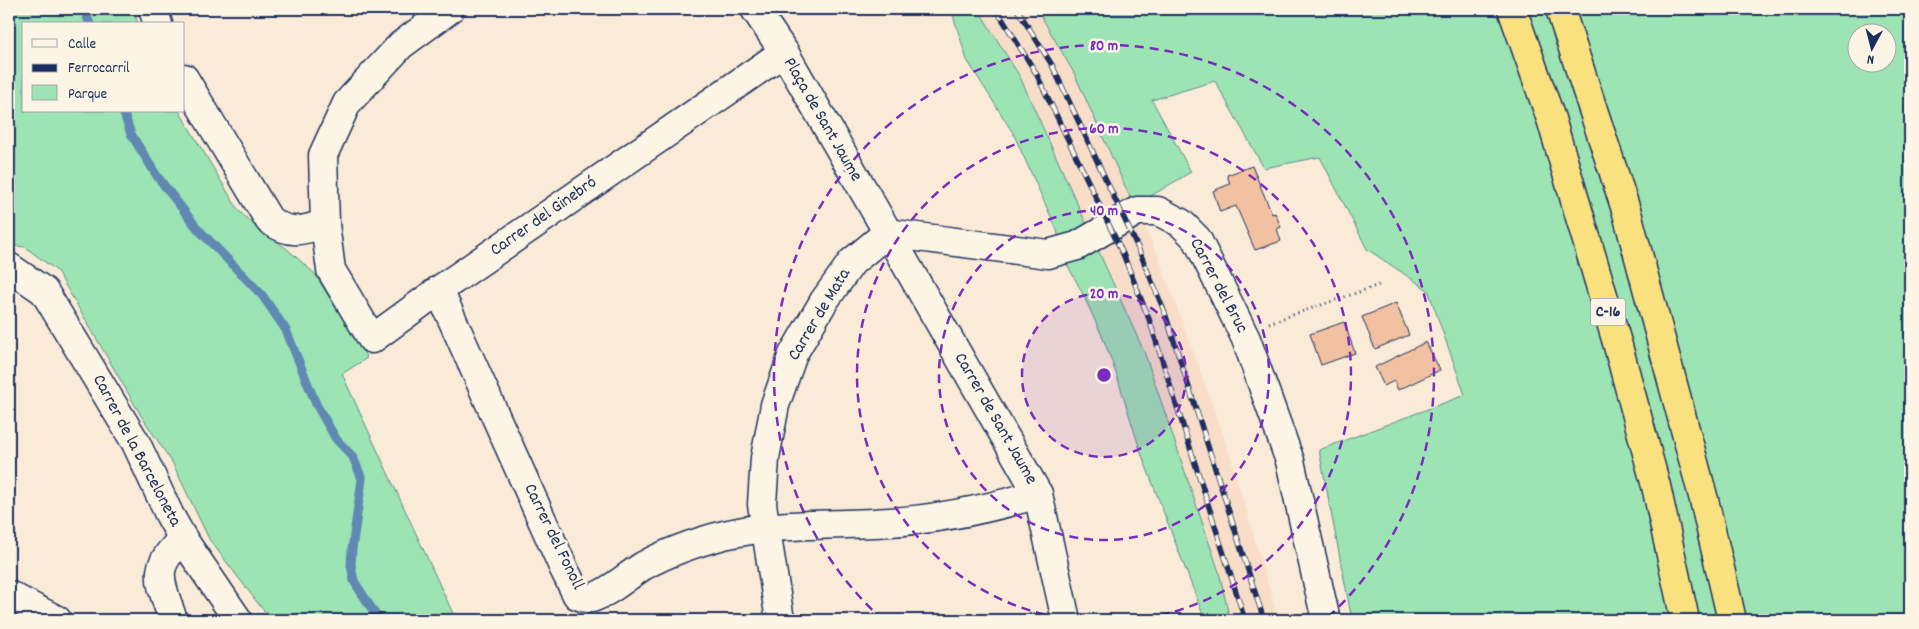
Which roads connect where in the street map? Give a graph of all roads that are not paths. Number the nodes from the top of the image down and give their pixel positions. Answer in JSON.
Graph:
{"nodes":[{"id":1,"x":153,"y":9,"type":"edge"},
{"id":2,"x":450,"y":9,"type":"edge"},
{"id":3,"x":755,"y":9,"type":"edge"},
{"id":4,"x":1512,"y":9,"type":"edge"},
{"id":5,"x":1560,"y":9,"type":"edge"},
{"id":6,"x":157,"y":22,"type":"edge"},
{"id":7,"x":784,"y":52,"type":"junction"},
{"id":8,"x":185,"y":80,"type":"edge"},
{"id":9,"x":325,"y":224,"type":"junction"},
{"id":10,"x":887,"y":233,"type":"junction"},
{"id":11,"x":9,"y":267,"type":"edge"},
{"id":12,"x":439,"y":290,"type":"junction"},
{"id":13,"x":1038,"y":494,"type":"junction"},
{"id":14,"x":764,"y":527,"type":"junction"},
{"id":15,"x":183,"y":539,"type":"junction"},
{"id":16,"x":9,"y":596,"type":"edge"},
{"id":17,"x":57,"y":620,"type":"edge"},
{"id":18,"x":174,"y":620,"type":"edge"},
{"id":19,"x":238,"y":620,"type":"edge"},
{"id":20,"x":780,"y":620,"type":"edge"},
{"id":21,"x":1066,"y":620,"type":"edge"},
{"id":22,"x":1326,"y":620,"type":"edge"},
{"id":23,"x":1685,"y":620,"type":"edge"},
{"id":24,"x":1732,"y":620,"type":"edge"}],
"edges":[{"from":1,"to":6,"type":"street"},
{"from":2,"to":9,"type":"street"},
{"from":3,"to":7,"type":"street","name":"Plaça de Sant Jaume"},
{"from":4,"to":23,"type":"highway","number":"C-16"},
{"from":5,"to":24,"type":"highway","number":"C-16"},
{"from":7,"to":10,"type":"street","name":"Plaça de Sant Jaume"},
{"from":7,"to":12,"type":"street","name":"Carrer del Ginebró"},
{"from":8,"to":9,"type":"street"},
{"from":9,"to":12,"type":"street","name":"Carrer del Ginebró"},
{"from":10,"to":13,"type":"street","name":"Carrer de Sant Jaume"},
{"from":10,"to":14,"type":"street","name":"Carrer de Mata"},
{"from":10,"to":22,"type":"street","name":"Carrer del Bruc"},
{"from":11,"to":15,"type":"street","name":"Carrer de la Barceloneta"},
{"from":12,"to":14,"type":"street","name":"Carrer del Fonoll"},
{"from":13,"to":14,"type":"street","name":"Carrer del Fonoll"},
{"from":13,"to":21,"type":"street","name":"Carrer de Sant Jaume"},
{"from":14,"to":20,"type":"street","name":"Carrer de Mata"},
{"from":15,"to":18,"type":"street"},
{"from":15,"to":19,"type":"street","name":"Carrer de la Barceloneta"},
{"from":16,"to":17,"type":"street"}]}
